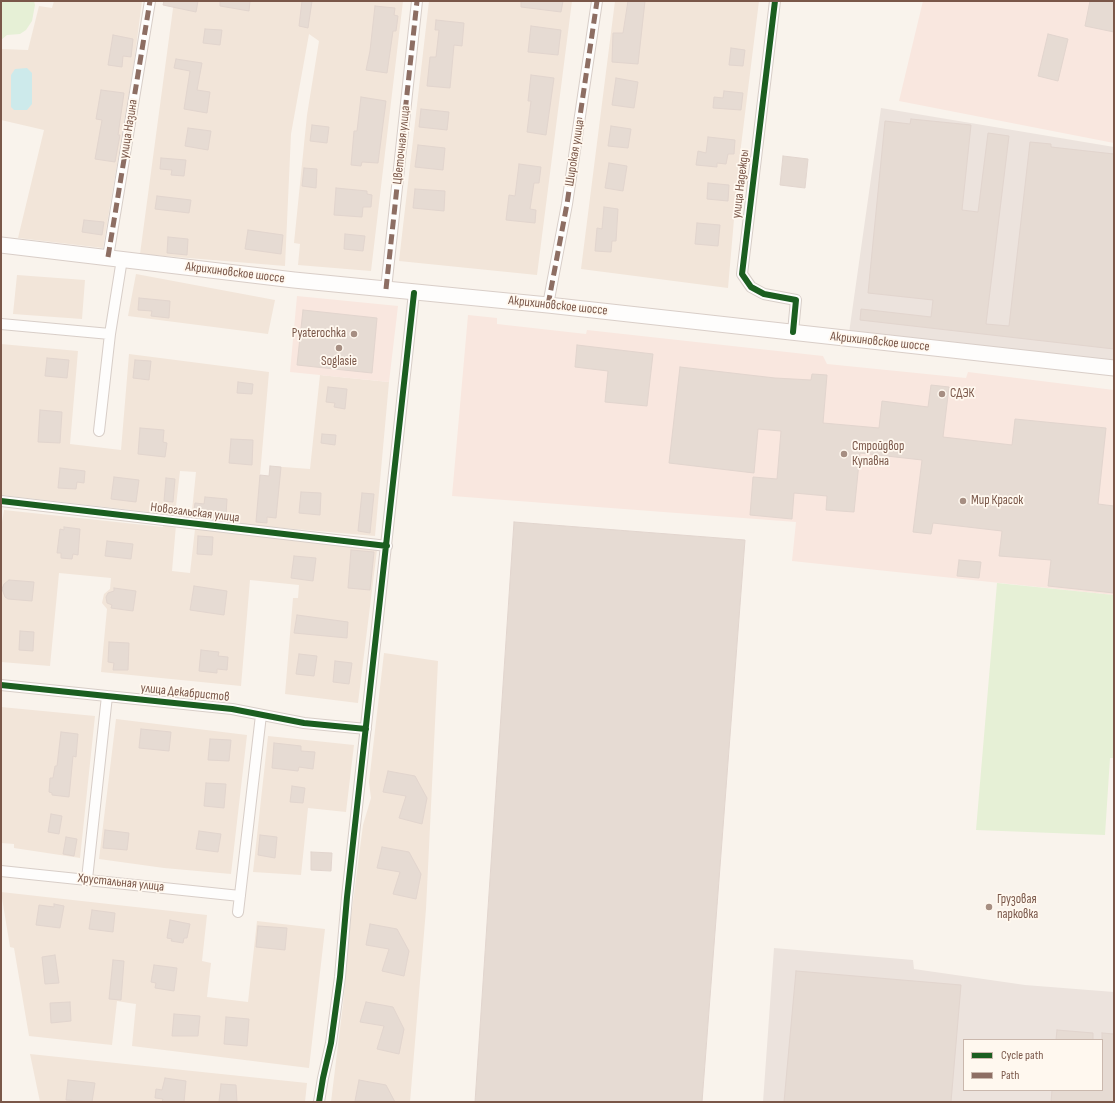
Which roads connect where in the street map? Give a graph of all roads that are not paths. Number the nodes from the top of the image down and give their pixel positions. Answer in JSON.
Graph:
{"nodes":[{"id":1,"x":150,"y":1,"type":"edge"},
{"id":2,"x":417,"y":1,"type":"edge"},
{"id":3,"x":597,"y":1,"type":"edge"},
{"id":4,"x":775,"y":1,"type":"edge"},
{"id":5,"x":1,"y":245,"type":"edge"},
{"id":6,"x":115,"y":258,"type":"junction"},
{"id":7,"x":386,"y":289,"type":"junction"},
{"id":8,"x":414,"y":293,"type":"junction"},
{"id":9,"x":548,"y":305,"type":"junction"},
{"id":10,"x":1,"y":324,"type":"edge"},
{"id":11,"x":793,"y":332,"type":"junction"},
{"id":12,"x":110,"y":334,"type":"junction"},
{"id":13,"x":1114,"y":368,"type":"edge"},
{"id":14,"x":99,"y":430,"type":"dead end"},
{"id":15,"x":1,"y":501,"type":"edge"},
{"id":16,"x":386,"y":546,"type":"junction"},
{"id":17,"x":1,"y":685,"type":"edge"},
{"id":18,"x":107,"y":696,"type":"junction"},
{"id":19,"x":261,"y":715,"type":"junction"},
{"id":20,"x":366,"y":730,"type":"junction"},
{"id":21,"x":1,"y":871,"type":"edge"},
{"id":22,"x":87,"y":880,"type":"junction"},
{"id":23,"x":240,"y":896,"type":"junction"},
{"id":24,"x":238,"y":912,"type":"dead end"},
{"id":25,"x":319,"y":1102,"type":"edge"}],
"edges":[{"from":1,"to":6,"type":"street","name":"улица Назина"},
{"from":2,"to":7,"type":"street","name":"Цветочная улица"},
{"from":3,"to":9,"type":"street","name":"Широкая улица"},
{"from":4,"to":11,"type":"street","name":"улица Надежды"},
{"from":5,"to":6,"type":"main road","name":"Акрихиновское шоссе"},
{"from":6,"to":7,"type":"main road","name":"Акрихиновское шоссе"},
{"from":6,"to":12,"type":"street","name":"улица Назина"},
{"from":7,"to":8,"type":"main road","name":"Акрихиновское шоссе"},
{"from":8,"to":9,"type":"main road","name":"Акрихиновское шоссе"},
{"from":8,"to":16,"type":"street"},
{"from":9,"to":11,"type":"main road","name":"Акрихиновское шоссе"},
{"from":10,"to":12,"type":"street"},
{"from":11,"to":13,"type":"main road","name":"Акрихиновское шоссе"},
{"from":12,"to":14,"type":"street","name":"улица Назина"},
{"from":15,"to":16,"type":"street","name":"Новогальская улица"},
{"from":16,"to":20,"type":"street"},
{"from":17,"to":18,"type":"street","name":"улица Декабристов"},
{"from":18,"to":19,"type":"street","name":"улица Декабристов"},
{"from":18,"to":22,"type":"street"},
{"from":19,"to":20,"type":"street","name":"улица Декабристов"},
{"from":19,"to":23,"type":"street"},
{"from":20,"to":25,"type":"street"},
{"from":21,"to":22,"type":"street","name":"Хрустальная улица"},
{"from":22,"to":23,"type":"street","name":"Хрустальная улица"},
{"from":23,"to":24,"type":"street"}]}
